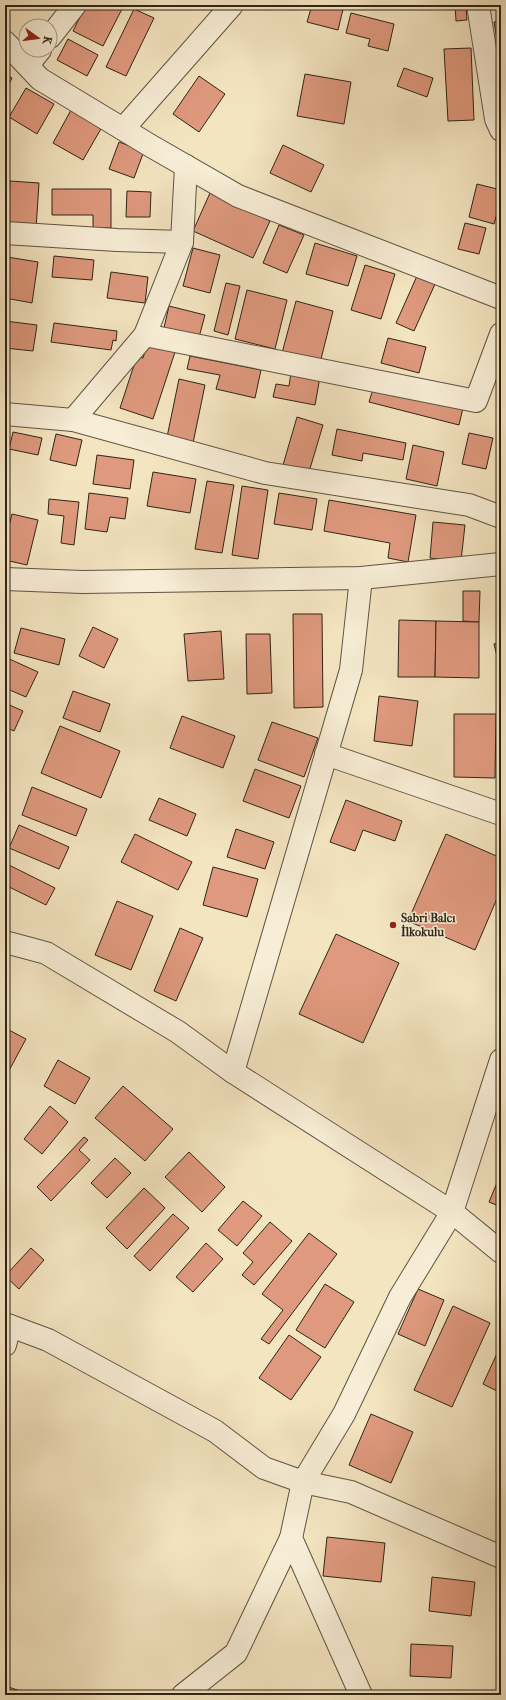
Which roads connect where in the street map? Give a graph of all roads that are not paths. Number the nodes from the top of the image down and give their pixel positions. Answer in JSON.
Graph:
{"nodes":[{"id":1,"x":75,"y":5,"type":"edge"},
{"id":2,"x":232,"y":5,"type":"edge"},
{"id":3,"x":478,"y":5,"type":"edge"},
{"id":4,"x":58,"y":27,"type":"edge"},
{"id":5,"x":5,"y":42,"type":"edge"},
{"id":6,"x":18,"y":49,"type":"edge"},
{"id":7,"x":34,"y":58,"type":"edge"},
{"id":8,"x":123,"y":129,"type":"junction"},
{"id":9,"x":501,"y":130,"type":"edge"},
{"id":10,"x":186,"y":166,"type":"junction"},
{"id":11,"x":5,"y":233,"type":"edge"},
{"id":12,"x":182,"y":242,"type":"junction"},
{"id":13,"x":501,"y":298,"type":"edge"},
{"id":14,"x":501,"y":334,"type":"edge"},
{"id":15,"x":145,"y":335,"type":"junction"},
{"id":16,"x":5,"y":414,"type":"edge"},
{"id":17,"x":73,"y":420,"type":"junction"},
{"id":18,"x":501,"y":517,"type":"edge"},
{"id":19,"x":501,"y":564,"type":"edge"},
{"id":20,"x":361,"y":578,"type":"junction"},
{"id":21,"x":5,"y":579,"type":"edge"},
{"id":22,"x":326,"y":754,"type":"junction"},
{"id":23,"x":501,"y":814,"type":"edge"},
{"id":24,"x":7,"y":943,"type":"edge"},
{"id":25,"x":501,"y":1060,"type":"edge"},
{"id":26,"x":233,"y":1072,"type":"junction"},
{"id":27,"x":452,"y":1212,"type":"junction"},
{"id":28,"x":501,"y":1252,"type":"edge"},
{"id":29,"x":7,"y":1332,"type":"edge"},
{"id":30,"x":303,"y":1482,"type":"junction"},
{"id":31,"x":290,"y":1538,"type":"junction"},
{"id":32,"x":501,"y":1557,"type":"edge"},
{"id":33,"x":183,"y":1695,"type":"edge"},
{"id":34,"x":361,"y":1695,"type":"edge"}],
"edges":[{"from":1,"to":4,"type":"street"},
{"from":2,"to":8,"type":"street"},
{"from":3,"to":9,"type":"street"},
{"from":5,"to":6,"type":"street"},
{"from":7,"to":8,"type":"street"},
{"from":8,"to":10,"type":"street"},
{"from":10,"to":12,"type":"street"},
{"from":10,"to":13,"type":"street"},
{"from":11,"to":12,"type":"street"},
{"from":12,"to":15,"type":"street"},
{"from":14,"to":15,"type":"street"},
{"from":15,"to":17,"type":"street"},
{"from":16,"to":17,"type":"street"},
{"from":17,"to":18,"type":"street"},
{"from":19,"to":20,"type":"street"},
{"from":20,"to":21,"type":"street"},
{"from":20,"to":22,"type":"street"},
{"from":22,"to":23,"type":"street"},
{"from":22,"to":26,"type":"street"},
{"from":24,"to":26,"type":"street"},
{"from":25,"to":27,"type":"street"},
{"from":26,"to":27,"type":"street"},
{"from":27,"to":28,"type":"street"},
{"from":27,"to":30,"type":"street"},
{"from":29,"to":30,"type":"street"},
{"from":30,"to":31,"type":"street"},
{"from":30,"to":32,"type":"street"},
{"from":31,"to":33,"type":"street"},
{"from":31,"to":34,"type":"street"}]}
